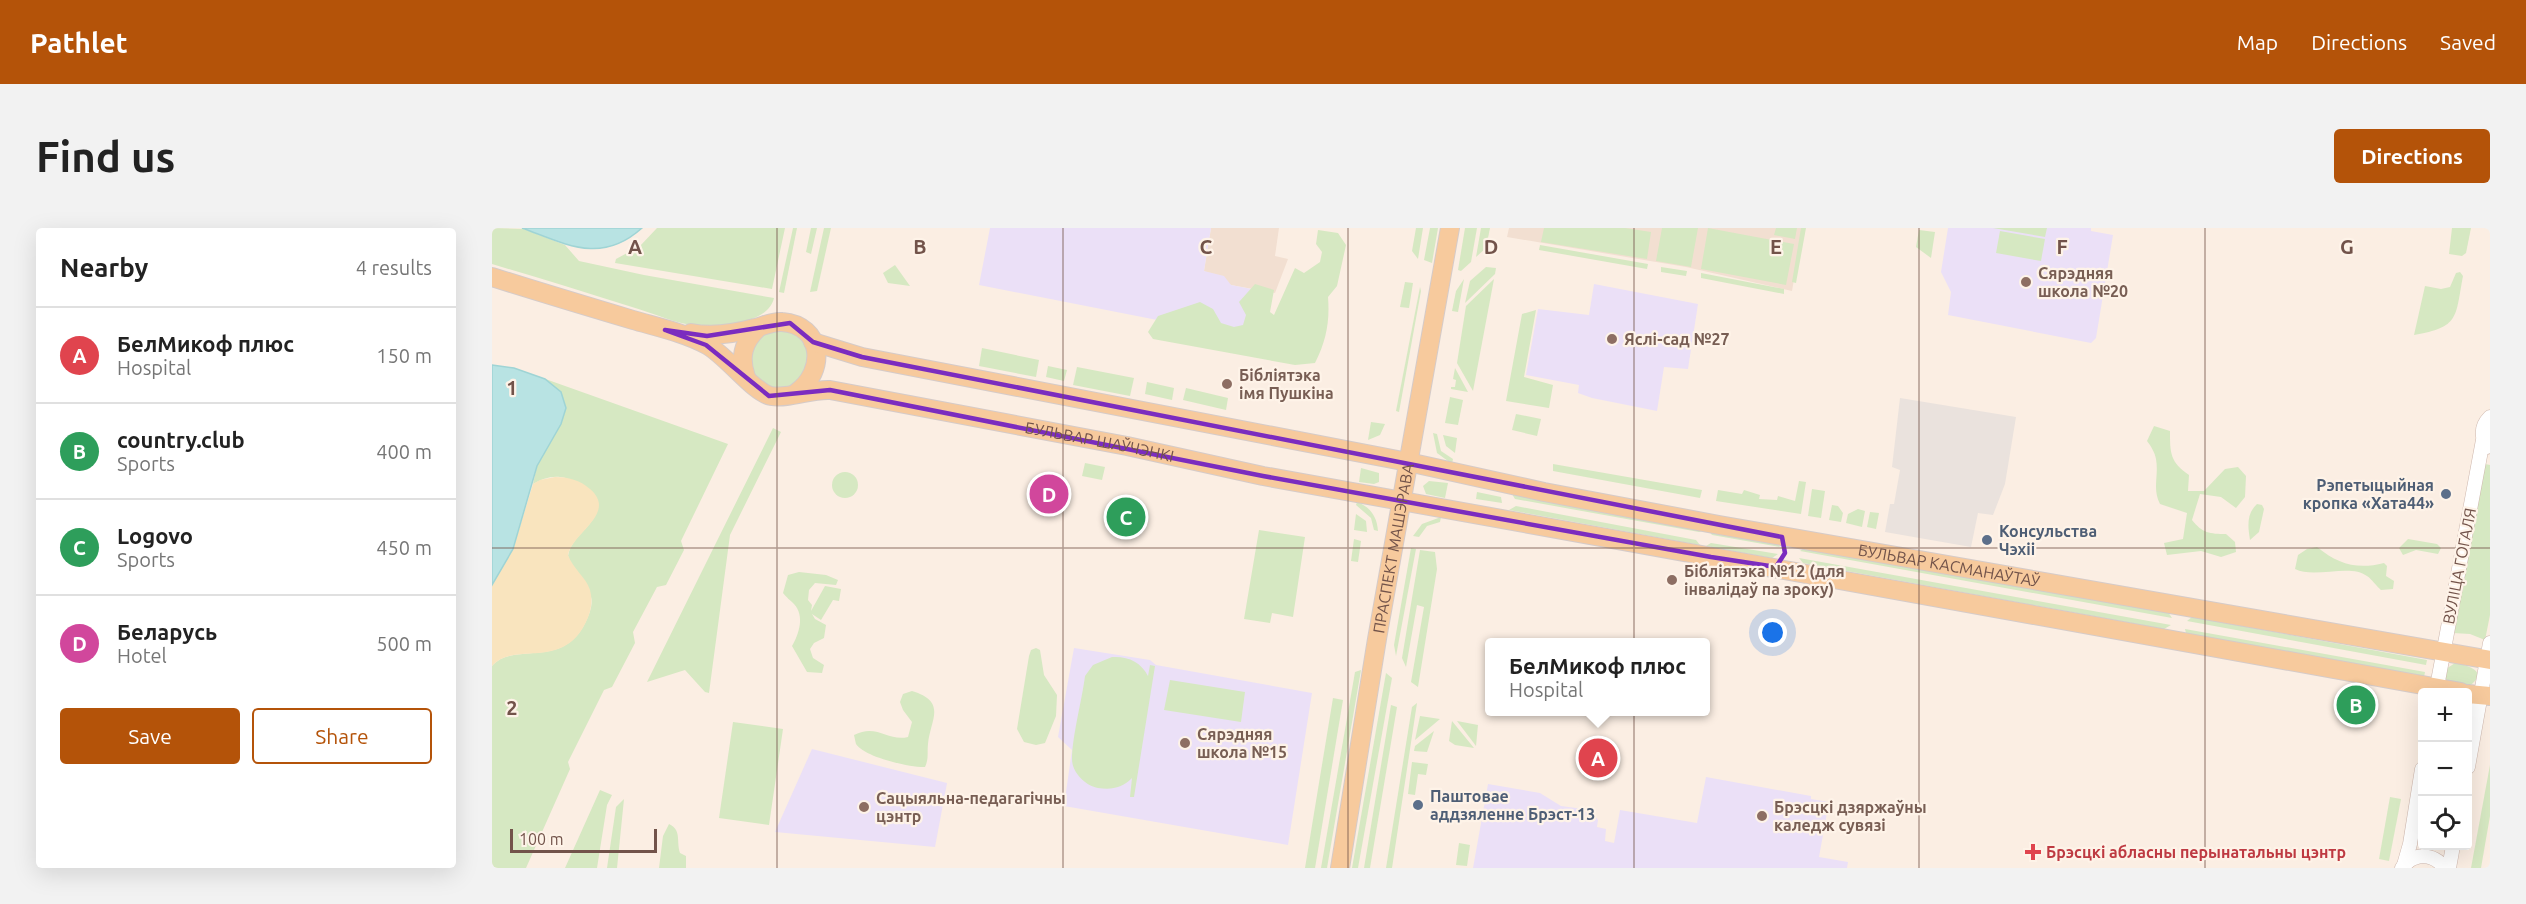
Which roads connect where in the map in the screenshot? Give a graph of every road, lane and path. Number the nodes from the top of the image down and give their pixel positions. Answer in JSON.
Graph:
{"nodes":[{"id":1,"x":1450,"y":228,"type":"edge"},
{"id":2,"x":492,"y":278,"type":"edge"},
{"id":3,"x":758,"y":328,"type":"junction"},
{"id":4,"x":665,"y":330,"type":"junction"},
{"id":5,"x":813,"y":342,"type":"junction"},
{"id":6,"x":746,"y":377,"type":"junction"},
{"id":7,"x":796,"y":393,"type":"junction"},
{"id":8,"x":2489,"y":414,"type":"edge"},
{"id":9,"x":2487,"y":445,"type":"edge"},
{"id":10,"x":1408,"y":462,"type":"junction"},
{"id":11,"x":1401,"y":501,"type":"junction"},
{"id":12,"x":1782,"y":537,"type":"junction"},
{"id":13,"x":1804,"y":540,"type":"junction"},
{"id":14,"x":1776,"y":567,"type":"junction"},
{"id":15,"x":1800,"y":572,"type":"junction"},
{"id":16,"x":2182,"y":607,"type":"junction"},
{"id":17,"x":2176,"y":640,"type":"junction"},
{"id":18,"x":2443,"y":652,"type":"junction"},
{"id":19,"x":2489,"y":654,"type":"edge"},
{"id":20,"x":2426,"y":688,"type":"edge"},
{"id":21,"x":2436,"y":688,"type":"edge"},
{"id":22,"x":2479,"y":695,"type":"edge"},
{"id":23,"x":2472,"y":742,"type":"edge"},
{"id":24,"x":2418,"y":794,"type":"edge"},
{"id":25,"x":2452,"y":850,"type":"edge"},
{"id":26,"x":2403,"y":866,"type":"edge"},
{"id":27,"x":1340,"y":868,"type":"edge"},
{"id":28,"x":2447,"y":868,"type":"edge"}],
"edges":[{"from":1,"to":10,"type":"main road","name":"ПРАСПЕКТ МАШЭРАВА"},
{"from":2,"to":4,"type":"main road","name":"БУЛЬВАР ШАЎЧЭНКІ"},
{"from":3,"to":4,"type":"main road","name":"БУЛЬВАР ШАЎЧЭНКІ"},
{"from":3,"to":5,"type":"main road","name":"БУЛЬВАР ШАЎЧЭНКІ"},
{"from":3,"to":6,"type":"main road"},
{"from":4,"to":6,"type":"main road","name":"БУЛЬВАР ШАЎЧЭНКІ"},
{"from":5,"to":7,"type":"main road"},
{"from":5,"to":10,"type":"main road","name":"БУЛЬВАР ШАЎЧЭНКІ"},
{"from":6,"to":7,"type":"main road","name":"БУЛЬВАР ШАЎЧЭНКІ"},
{"from":7,"to":11,"type":"main road","name":"БУЛЬВАР ШАЎЧЭНКІ"},
{"from":8,"to":9,"type":"street","name":"ВУЛІЦА ГОГАЛЯ"},
{"from":9,"to":18,"type":"street","name":"ВУЛІЦА ГОГАЛЯ"},
{"from":10,"to":11,"type":"main road","name":"ПРАСПЕКТ МАШЭРАВА"},
{"from":10,"to":12,"type":"main road","name":"БУЛЬВАР КАСМАНАЎТАЎ"},
{"from":11,"to":14,"type":"main road","name":"БУЛЬВАР КАСМАНАЎТАЎ"},
{"from":11,"to":27,"type":"main road","name":"ПРАСПЕКТ МАШЭРАВА"},
{"from":12,"to":13,"type":"main road","name":"БУЛЬВАР КАСМАНАЎТАЎ"},
{"from":12,"to":14,"type":"main road"},
{"from":13,"to":15,"type":"main road"},
{"from":13,"to":16,"type":"main road","name":"БУЛЬВАР КАСМАНАЎТАЎ"},
{"from":14,"to":15,"type":"main road","name":"БУЛЬВАР КАСМАНАЎТАЎ"},
{"from":15,"to":17,"type":"main road","name":"БУЛЬВАР КАСМАНАЎТАЎ"},
{"from":16,"to":17,"type":"main road"},
{"from":16,"to":18,"type":"main road","name":"БУЛЬВАР КАСМАНАЎТАЎ"},
{"from":17,"to":20,"type":"main road","name":"БУЛЬВАР КАСМАНАЎТАЎ"},
{"from":18,"to":19,"type":"main road","name":"БУЛЬВАР КАСМАНАЎТАЎ"},
{"from":18,"to":21,"type":"street","name":"ВУЛІЦА ГОГАЛЯ"},
{"from":19,"to":22,"type":"street"},
{"from":22,"to":23,"type":"street"},
{"from":24,"to":26,"type":"street"},
{"from":25,"to":28,"type":"street"},
{"from":26,"to":28,"type":"street"}]}
